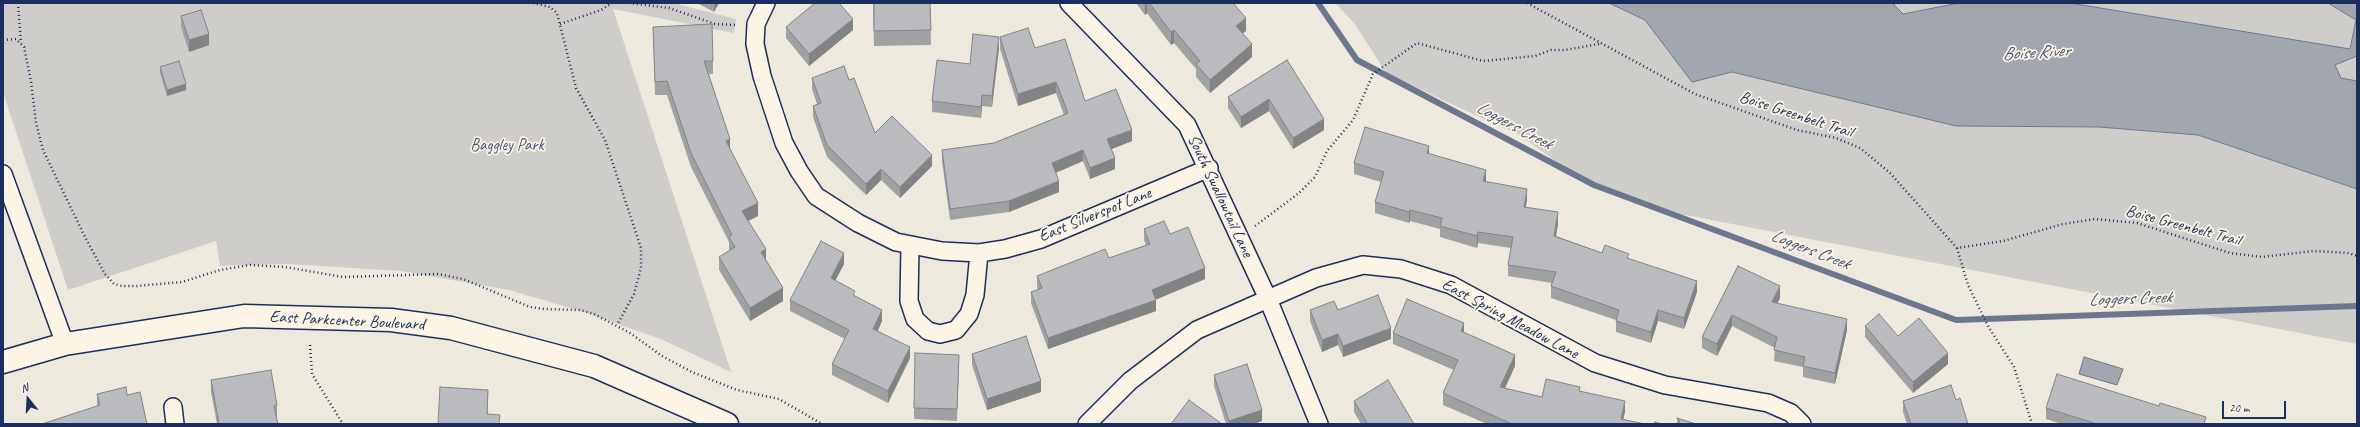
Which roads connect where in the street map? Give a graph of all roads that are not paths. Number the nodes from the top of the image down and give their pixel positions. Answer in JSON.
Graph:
{"nodes":[{"id":1,"x":766,"y":3,"type":"edge"},
{"id":2,"x":1069,"y":3,"type":"edge"},
{"id":3,"x":1209,"y":168,"type":"junction"},
{"id":4,"x":3,"y":174,"type":"edge"},
{"id":5,"x":910,"y":246,"type":"junction"},
{"id":6,"x":978,"y":253,"type":"junction"},
{"id":7,"x":1268,"y":299,"type":"junction"},
{"id":8,"x":65,"y":344,"type":"junction"},
{"id":9,"x":3,"y":362,"type":"edge"},
{"id":10,"x":173,"y":407,"type":"dead end"},
{"id":11,"x":175,"y":424,"type":"edge"},
{"id":12,"x":727,"y":424,"type":"edge"},
{"id":13,"x":1087,"y":424,"type":"edge"},
{"id":14,"x":1319,"y":424,"type":"edge"},
{"id":15,"x":1802,"y":424,"type":"edge"}],
"edges":[{"from":1,"to":5,"type":"street","name":"East Silverspot Lane"},
{"from":2,"to":3,"type":"street","name":"South Swallowtail Lane"},
{"from":3,"to":6,"type":"street","name":"East Silverspot Lane"},
{"from":3,"to":7,"type":"street","name":"South Swallowtail Lane"},
{"from":4,"to":8,"type":"street"},
{"from":5,"to":6,"type":"street","name":"East Silverspot Lane"},
{"from":5,"to":6,"type":"street"},
{"from":7,"to":13,"type":"street","name":"East Spring Meadow Lane"},
{"from":7,"to":14,"type":"street","name":"South Swallowtail Lane"},
{"from":7,"to":15,"type":"street","name":"East Spring Meadow Lane"},
{"from":8,"to":9,"type":"main road","name":"East Parkcenter Boulevard"},
{"from":8,"to":12,"type":"main road","name":"East Parkcenter Boulevard"},
{"from":10,"to":11,"type":"street"}]}
